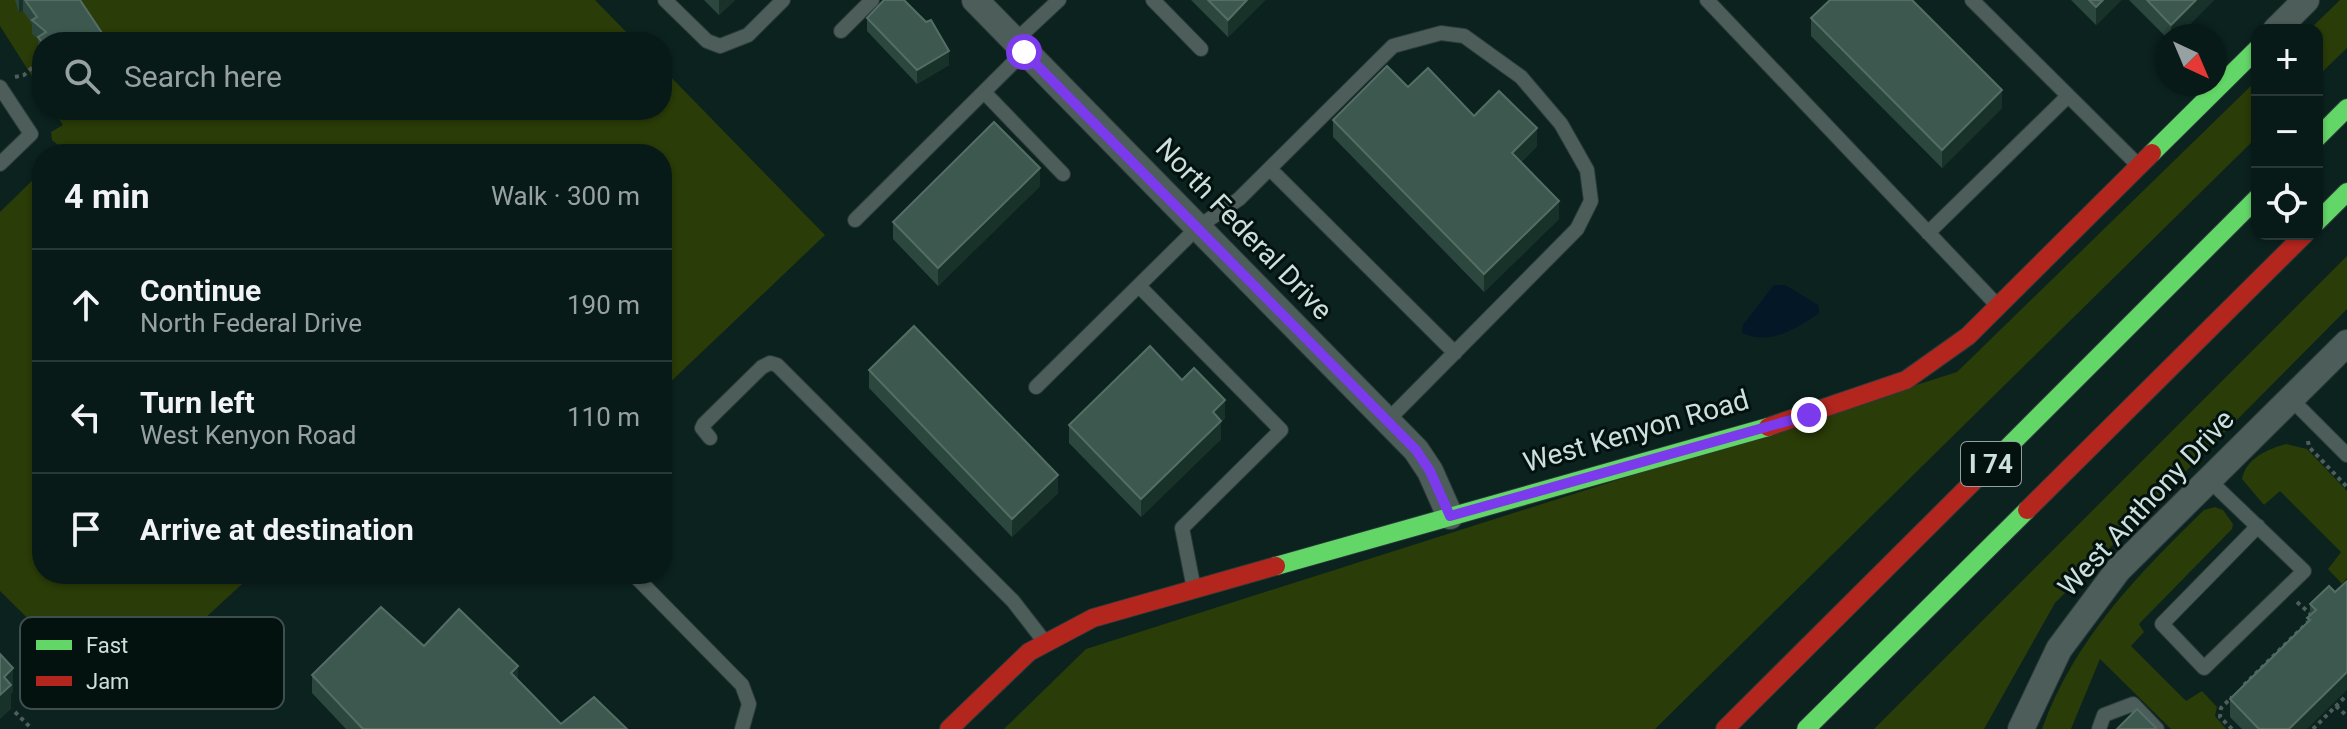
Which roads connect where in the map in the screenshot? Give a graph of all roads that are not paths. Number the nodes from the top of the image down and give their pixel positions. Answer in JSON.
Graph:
{"nodes":[{"id":1,"x":665,"y":0,"type":"edge"},
{"id":2,"x":783,"y":0,"type":"edge"},
{"id":3,"x":872,"y":0,"type":"edge"},
{"id":4,"x":975,"y":0,"type":"edge"},
{"id":5,"x":1059,"y":0,"type":"edge"},
{"id":6,"x":1153,"y":0,"type":"edge"},
{"id":7,"x":1707,"y":0,"type":"edge"},
{"id":8,"x":1972,"y":0,"type":"edge"},
{"id":9,"x":2306,"y":0,"type":"edge"},
{"id":10,"x":2282,"y":24,"type":"edge"},
{"id":11,"x":841,"y":31,"type":"dead end"},
{"id":12,"x":1020,"y":46,"type":"junction"},
{"id":13,"x":1201,"y":49,"type":"dead end"},
{"id":14,"x":2251,"y":55,"type":"edge"},
{"id":15,"x":4,"y":84,"type":"edge"},
{"id":16,"x":984,"y":92,"type":"junction"},
{"id":17,"x":2068,"y":96,"type":"junction"},
{"id":18,"x":2347,"y":108,"type":"edge"},
{"id":19,"x":2323,"y":132,"type":"edge"},
{"id":20,"x":0,"y":164,"type":"edge"},
{"id":21,"x":2139,"y":166,"type":"junction"},
{"id":22,"x":1270,"y":169,"type":"junction"},
{"id":23,"x":1063,"y":174,"type":"dead end"},
{"id":24,"x":2347,"y":192,"type":"edge"},
{"id":25,"x":2251,"y":204,"type":"edge"},
{"id":26,"x":2323,"y":216,"type":"edge"},
{"id":27,"x":855,"y":220,"type":"dead end"},
{"id":28,"x":1198,"y":227,"type":"junction"},
{"id":29,"x":1928,"y":233,"type":"junction"},
{"id":30,"x":2299,"y":240,"type":"edge"},
{"id":31,"x":1139,"y":286,"type":"junction"},
{"id":32,"x":1998,"y":306,"type":"junction"},
{"id":33,"x":2347,"y":343,"type":"edge"},
{"id":34,"x":1455,"y":353,"type":"junction"},
{"id":35,"x":1036,"y":387,"type":"dead end"},
{"id":36,"x":2291,"y":399,"type":"junction"},
{"id":37,"x":1387,"y":421,"type":"junction"},
{"id":38,"x":710,"y":438,"type":"dead end"},
{"id":39,"x":2347,"y":455,"type":"edge"},
{"id":40,"x":2209,"y":480,"type":"junction"},
{"id":41,"x":1450,"y":516,"type":"junction"},
{"id":42,"x":2258,"y":526,"type":"junction"},
{"id":43,"x":643,"y":584,"type":"edge"},
{"id":44,"x":1194,"y":589,"type":"junction"},
{"id":45,"x":1044,"y":642,"type":"junction"},
{"id":46,"x":742,"y":729,"type":"edge"},
{"id":47,"x":949,"y":729,"type":"edge"},
{"id":48,"x":1725,"y":729,"type":"edge"},
{"id":49,"x":1806,"y":729,"type":"edge"},
{"id":50,"x":2021,"y":729,"type":"edge"},
{"id":51,"x":2099,"y":729,"type":"edge"},
{"id":52,"x":2157,"y":729,"type":"edge"}],
"edges":[{"from":1,"to":2,"type":"lane"},
{"from":3,"to":11,"type":"lane"},
{"from":4,"to":12,"type":"street","name":"North Federal Drive"},
{"from":5,"to":12,"type":"lane"},
{"from":6,"to":13,"type":"lane"},
{"from":7,"to":29,"type":"lane"},
{"from":8,"to":17,"type":"lane"},
{"from":9,"to":10,"type":"street"},
{"from":12,"to":16,"type":"lane"},
{"from":12,"to":28,"type":"street","name":"North Federal Drive"},
{"from":14,"to":21,"type":"main road","name":"West Kenyon Road"},
{"from":15,"to":20,"type":"lane"},
{"from":16,"to":23,"type":"lane"},
{"from":16,"to":27,"type":"lane"},
{"from":17,"to":21,"type":"lane"},
{"from":17,"to":29,"type":"lane"},
{"from":18,"to":19,"type":"main road"},
{"from":21,"to":32,"type":"main road","name":"West Kenyon Road"},
{"from":22,"to":28,"type":"lane"},
{"from":22,"to":34,"type":"lane"},
{"from":22,"to":34,"type":"lane"},
{"from":24,"to":26,"type":"main road"},
{"from":25,"to":48,"type":"main road","number":"I 74"},
{"from":28,"to":31,"type":"lane"},
{"from":28,"to":37,"type":"street","name":"North Federal Drive"},
{"from":29,"to":32,"type":"lane"},
{"from":30,"to":49,"type":"main road","number":"I 74"},
{"from":31,"to":35,"type":"lane"},
{"from":31,"to":44,"type":"lane"},
{"from":32,"to":41,"type":"main road","name":"West Kenyon Road"},
{"from":33,"to":36,"type":"street","name":"West Anthony Drive"},
{"from":34,"to":37,"type":"lane"},
{"from":36,"to":39,"type":"lane"},
{"from":36,"to":40,"type":"street","name":"West Anthony Drive"},
{"from":37,"to":41,"type":"street","name":"North Federal Drive"},
{"from":38,"to":45,"type":"lane"},
{"from":40,"to":42,"type":"lane"},
{"from":40,"to":50,"type":"street","name":"West Anthony Drive"},
{"from":41,"to":44,"type":"main road","name":"West Kenyon Road"},
{"from":42,"to":42,"type":"lane"},
{"from":43,"to":46,"type":"lane"},
{"from":44,"to":45,"type":"main road","name":"West Kenyon Road"},
{"from":45,"to":47,"type":"main road","name":"West Kenyon Road"},
{"from":51,"to":52,"type":"lane"}]}
